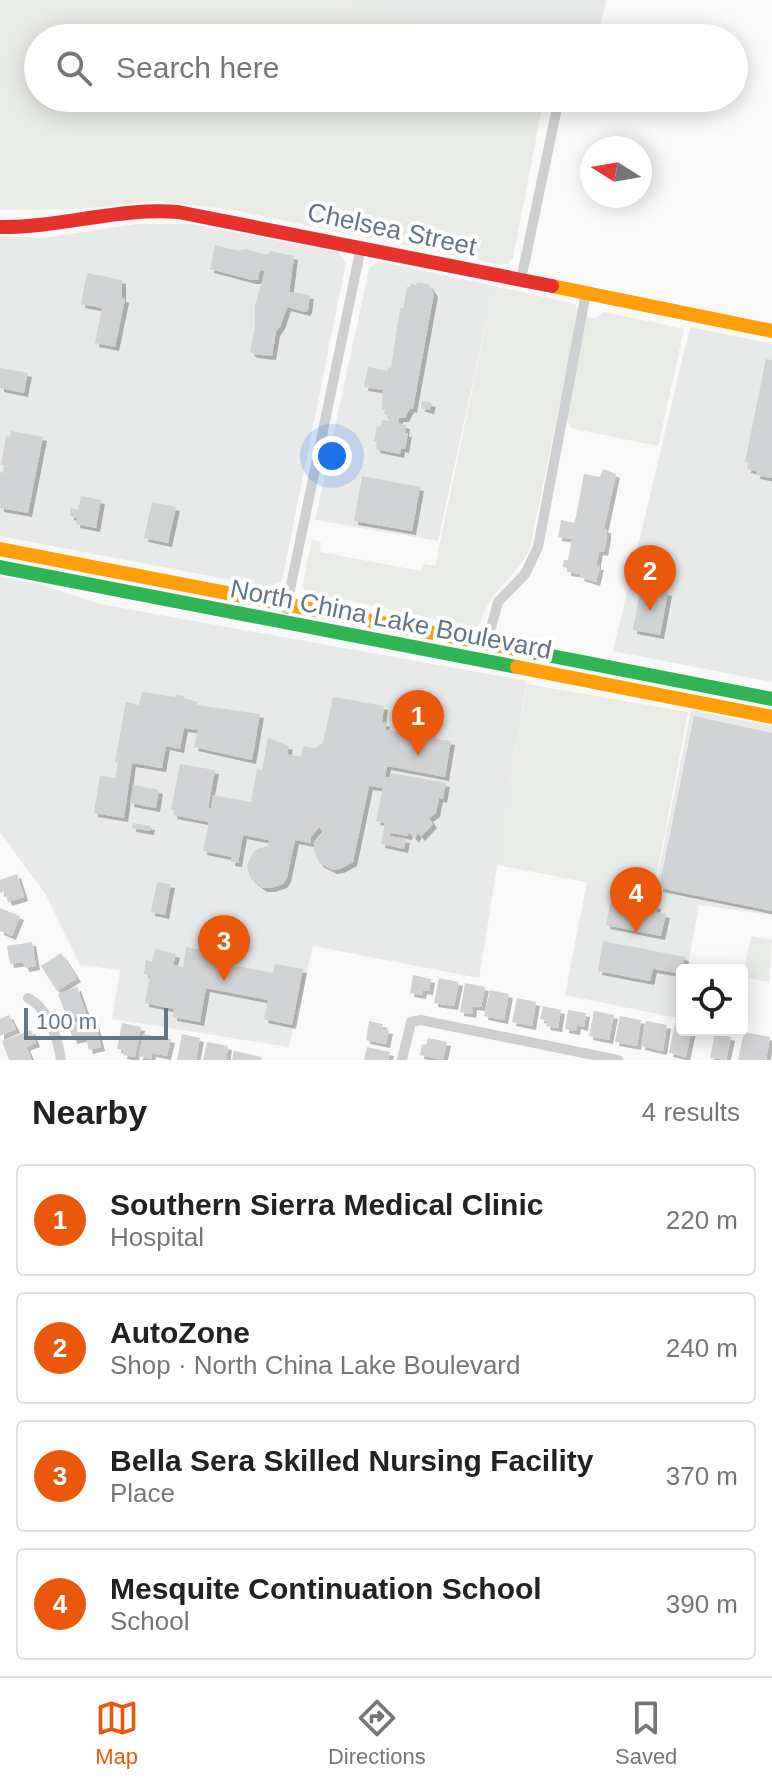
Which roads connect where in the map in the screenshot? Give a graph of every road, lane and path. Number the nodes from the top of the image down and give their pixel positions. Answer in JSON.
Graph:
{"nodes":[{"id":1,"x":556,"y":112,"type":"edge"},
{"id":2,"x":0,"y":227,"type":"edge"},
{"id":3,"x":361,"y":247,"type":"junction"},
{"id":4,"x":521,"y":280,"type":"junction"},
{"id":5,"x":586,"y":293,"type":"junction"},
{"id":6,"x":772,"y":331,"type":"edge"},
{"id":7,"x":0,"y":549,"type":"edge"},
{"id":8,"x":0,"y":567,"type":"edge"},
{"id":9,"x":287,"y":605,"type":"junction"},
{"id":10,"x":284,"y":623,"type":"junction"},
{"id":11,"x":487,"y":642,"type":"junction"},
{"id":12,"x":567,"y":657,"type":"junction"},
{"id":13,"x":486,"y":662,"type":"junction"},
{"id":14,"x":772,"y":699,"type":"edge"},
{"id":15,"x":772,"y":717,"type":"edge"},
{"id":16,"x":28,"y":998,"type":"dead end"},
{"id":17,"x":587,"y":1057,"type":"edge"},
{"id":18,"x":61,"y":1060,"type":"edge"},
{"id":19,"x":402,"y":1060,"type":"edge"},
{"id":20,"x":618,"y":1060,"type":"edge"}],
"edges":[{"from":1,"to":4,"type":"street"},
{"from":2,"to":3,"type":"main road","name":"Chelsea Street"},
{"from":3,"to":4,"type":"main road","name":"Chelsea Street"},
{"from":3,"to":9,"type":"street"},
{"from":4,"to":5,"type":"main road","name":"Chelsea Street"},
{"from":5,"to":6,"type":"main road","name":"Chelsea Street"},
{"from":5,"to":11,"type":"street"},
{"from":7,"to":9,"type":"main road","name":"North China Lake Boulevard"},
{"from":8,"to":10,"type":"main road","name":"North China Lake Boulevard"},
{"from":9,"to":10,"type":"street"},
{"from":9,"to":11,"type":"main road","name":"North China Lake Boulevard"},
{"from":10,"to":13,"type":"main road","name":"North China Lake Boulevard"},
{"from":11,"to":12,"type":"main road","name":"North China Lake Boulevard"},
{"from":12,"to":13,"type":"main road"},
{"from":12,"to":14,"type":"main road","name":"North China Lake Boulevard"},
{"from":13,"to":15,"type":"main road","name":"North China Lake Boulevard"},
{"from":16,"to":18,"type":"street"},
{"from":17,"to":19,"type":"street"},
{"from":17,"to":20,"type":"street"}]}
